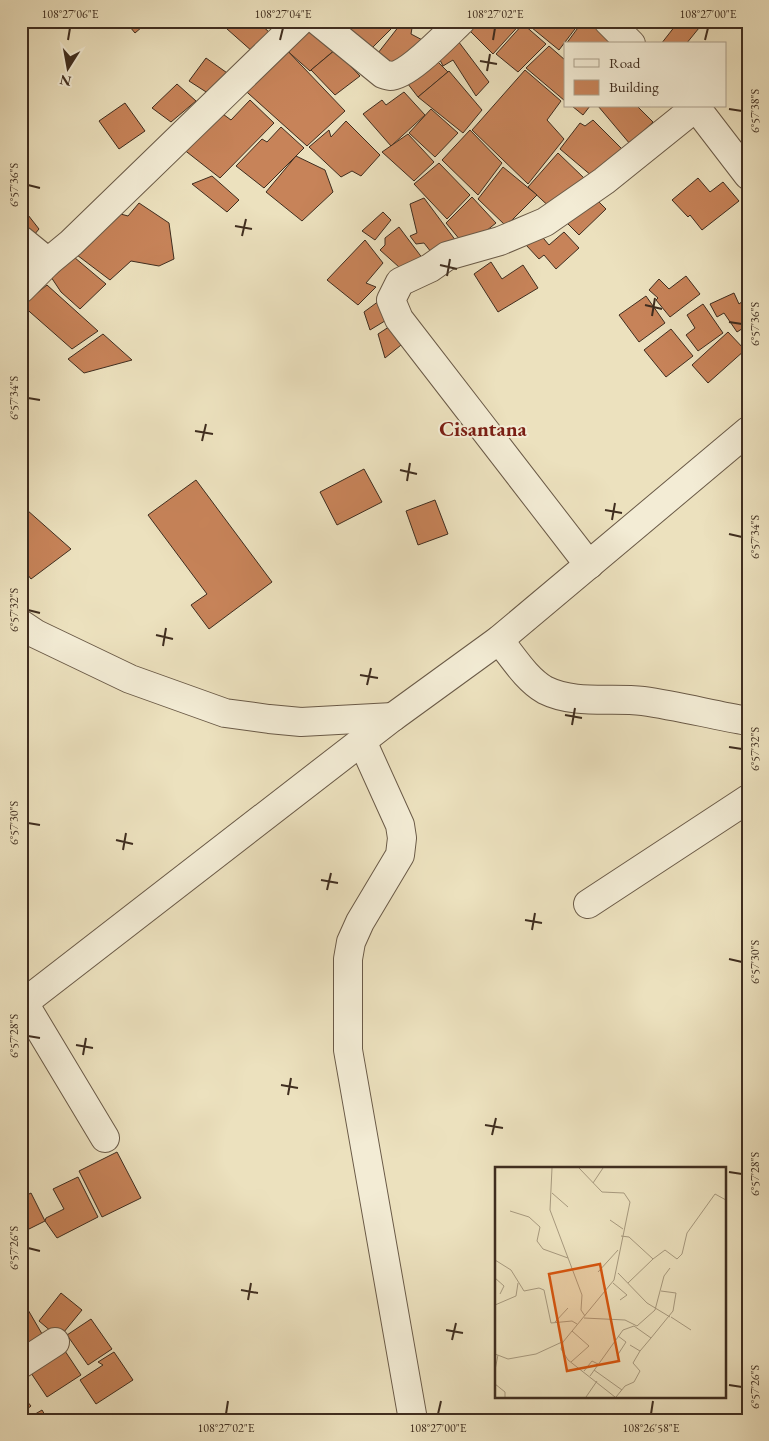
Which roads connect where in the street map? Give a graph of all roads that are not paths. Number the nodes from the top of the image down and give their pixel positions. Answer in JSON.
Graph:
{"nodes":[{"id":1,"x":300,"y":21,"type":"edge"},
{"id":2,"x":318,"y":21,"type":"edge"},
{"id":3,"x":460,"y":21,"type":"edge"},
{"id":4,"x":608,"y":21,"type":"edge"},
{"id":5,"x":629,"y":42,"type":"edge"},
{"id":6,"x":695,"y":108,"type":"edge"},
{"id":7,"x":697,"y":108,"type":"edge"},
{"id":8,"x":748,"y":174,"type":"edge"},
{"id":9,"x":21,"y":240,"type":"edge"},
{"id":10,"x":48,"y":262,"type":"junction"},
{"id":11,"x":21,"y":289,"type":"edge"},
{"id":12,"x":748,"y":432,"type":"edge"},
{"id":13,"x":589,"y":565,"type":"junction"},
{"id":14,"x":21,"y":624,"type":"edge"},
{"id":15,"x":499,"y":640,"type":"junction"},
{"id":16,"x":393,"y":717,"type":"junction"},
{"id":17,"x":748,"y":722,"type":"edge"},
{"id":18,"x":362,"y":741,"type":"junction"},
{"id":19,"x":748,"y":799,"type":"edge"},
{"id":20,"x":588,"y":904,"type":"dead end"},
{"id":21,"x":23,"y":1004,"type":"edge"},
{"id":22,"x":105,"y":1138,"type":"dead end"},
{"id":23,"x":55,"y":1342,"type":"dead end"},
{"id":24,"x":21,"y":1364,"type":"edge"},
{"id":25,"x":413,"y":1420,"type":"edge"}],
"edges":[{"from":1,"to":10,"type":"street"},
{"from":2,"to":3,"type":"street"},
{"from":4,"to":5,"type":"street"},
{"from":6,"to":13,"type":"street"},
{"from":7,"to":8,"type":"street"},
{"from":9,"to":10,"type":"street"},
{"from":10,"to":11,"type":"street"},
{"from":12,"to":13,"type":"street"},
{"from":13,"to":15,"type":"street"},
{"from":14,"to":16,"type":"street"},
{"from":15,"to":16,"type":"street"},
{"from":15,"to":17,"type":"street"},
{"from":16,"to":18,"type":"street"},
{"from":18,"to":21,"type":"street"},
{"from":18,"to":25,"type":"street"},
{"from":19,"to":20,"type":"street"},
{"from":21,"to":22,"type":"street"},
{"from":23,"to":24,"type":"street"}]}
